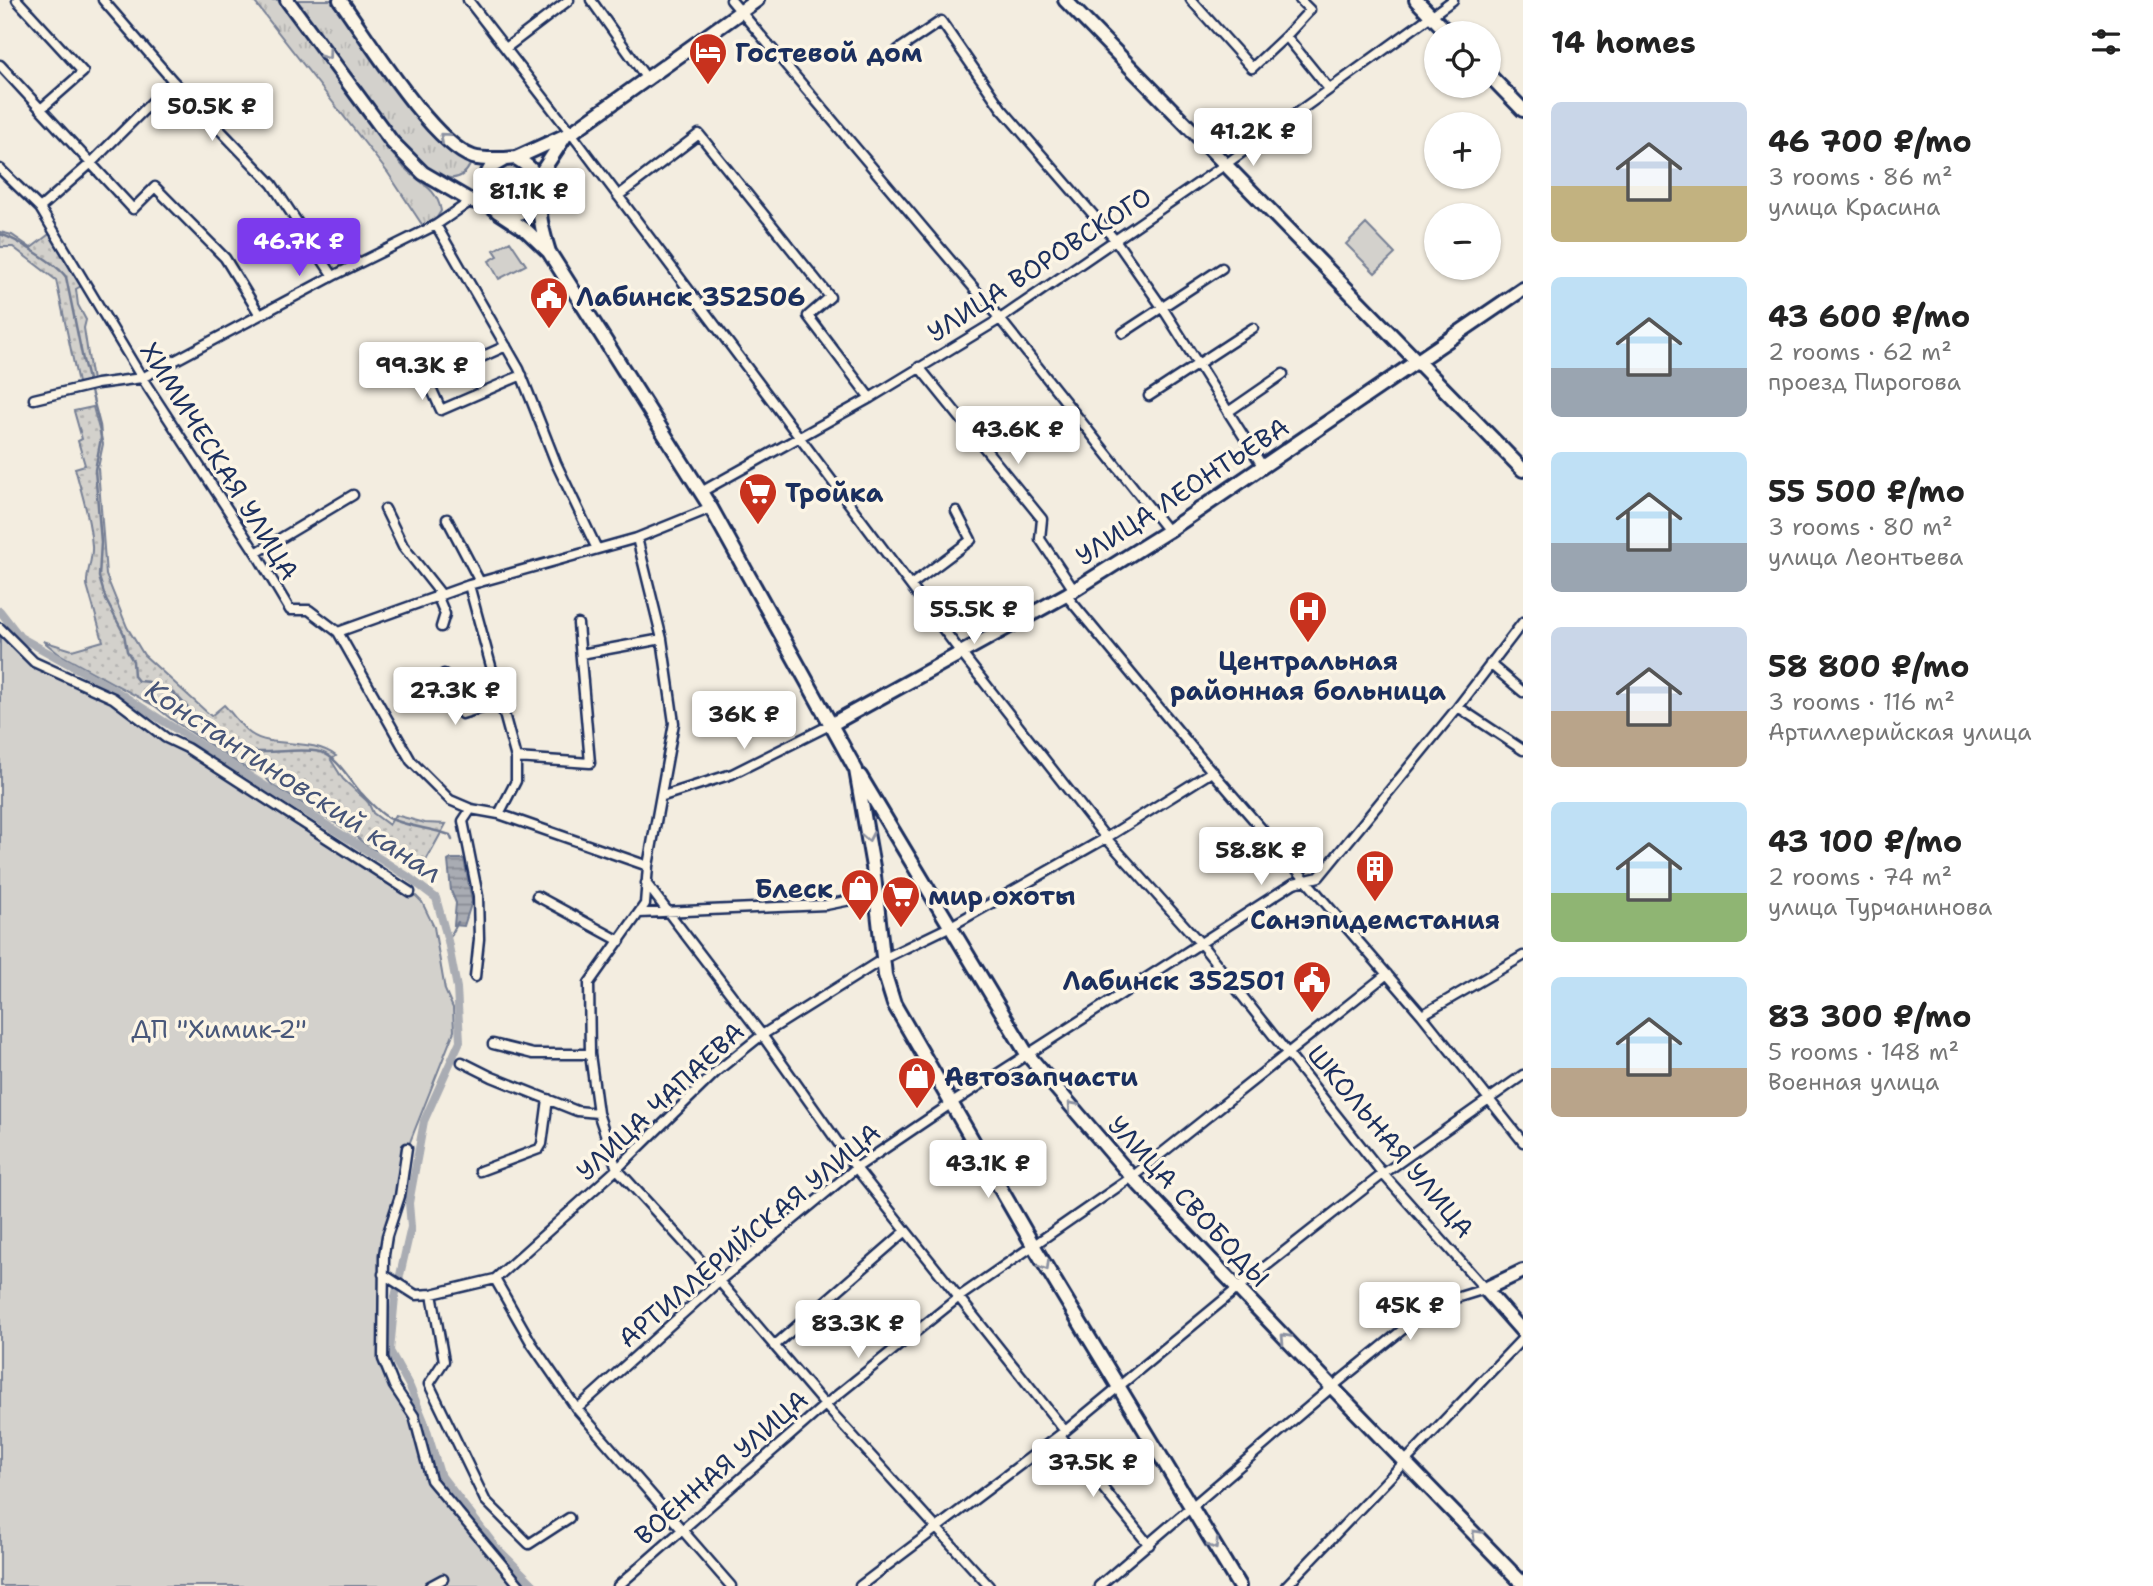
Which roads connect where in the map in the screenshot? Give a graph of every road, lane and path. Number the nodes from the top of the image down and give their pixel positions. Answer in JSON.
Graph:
{"nodes":[{"id":1,"x":17,"y":0,"type":"edge"},
{"id":2,"x":103,"y":0,"type":"edge"},
{"id":3,"x":287,"y":0,"type":"edge"},
{"id":4,"x":340,"y":0,"type":"edge"},
{"id":5,"x":468,"y":0,"type":"edge"},
{"id":6,"x":569,"y":0,"type":"edge"},
{"id":7,"x":591,"y":0,"type":"edge"},
{"id":8,"x":731,"y":0,"type":"edge"},
{"id":9,"x":757,"y":0,"type":"edge"},
{"id":10,"x":1065,"y":0,"type":"edge"},
{"id":11,"x":1191,"y":0,"type":"edge"},
{"id":12,"x":1300,"y":0,"type":"edge"},
{"id":13,"x":1416,"y":0,"type":"edge"},
{"id":14,"x":1453,"y":0,"type":"edge"},
{"id":15,"x":741,"y":12,"type":"junction"},
{"id":16,"x":1432,"y":16,"type":"junction"},
{"id":17,"x":1437,"y":21,"type":"edge"},
{"id":18,"x":1286,"y":36,"type":"junction"},
{"id":19,"x":506,"y":48,"type":"junction"},
{"id":20,"x":898,"y":50,"type":"dead end"},
{"id":21,"x":0,"y":65,"type":"edge"},
{"id":22,"x":647,"y":79,"type":"junction"},
{"id":23,"x":173,"y":81,"type":"junction"},
{"id":24,"x":1501,"y":87,"type":"edge"},
{"id":25,"x":1329,"y":89,"type":"junction"},
{"id":26,"x":41,"y":109,"type":"junction"},
{"id":27,"x":1523,"y":110,"type":"edge"},
{"id":28,"x":569,"y":134,"type":"junction"},
{"id":29,"x":511,"y":159,"type":"junction"},
{"id":30,"x":90,"y":164,"type":"junction"},
{"id":31,"x":1226,"y":164,"type":"junction"},
{"id":32,"x":0,"y":169,"type":"edge"},
{"id":33,"x":489,"y":170,"type":"junction"},
{"id":34,"x":540,"y":189,"type":"junction"},
{"id":35,"x":618,"y":196,"type":"junction"},
{"id":36,"x":471,"y":201,"type":"junction"},
{"id":37,"x":40,"y":208,"type":"junction"},
{"id":38,"x":493,"y":208,"type":"junction"},
{"id":39,"x":436,"y":225,"type":"junction"},
{"id":40,"x":1116,"y":240,"type":"junction"},
{"id":41,"x":549,"y":252,"type":"junction"},
{"id":42,"x":1222,"y":268,"type":"dead end"},
{"id":43,"x":333,"y":276,"type":"junction"},
{"id":44,"x":1523,"y":289,"type":"edge"},
{"id":45,"x":1162,"y":307,"type":"junction"},
{"id":46,"x":260,"y":314,"type":"junction"},
{"id":47,"x":1000,"y":319,"type":"junction"},
{"id":48,"x":1253,"y":328,"type":"dead end"},
{"id":49,"x":1123,"y":333,"type":"dead end"},
{"id":50,"x":506,"y":346,"type":"junction"},
{"id":51,"x":1416,"y":361,"type":"junction"},
{"id":52,"x":1199,"y":365,"type":"junction"},
{"id":53,"x":919,"y":367,"type":"junction"},
{"id":54,"x":1283,"y":374,"type":"dead end"},
{"id":55,"x":522,"y":376,"type":"junction"},
{"id":56,"x":142,"y":378,"type":"junction"},
{"id":57,"x":1149,"y":396,"type":"dead end"},
{"id":58,"x":870,"y":398,"type":"junction"},
{"id":59,"x":34,"y":399,"type":"dead end"},
{"id":60,"x":1228,"y":412,"type":"junction"},
{"id":61,"x":800,"y":436,"type":"junction"},
{"id":62,"x":1264,"y":467,"type":"junction"},
{"id":63,"x":1523,"y":470,"type":"edge"},
{"id":64,"x":701,"y":492,"type":"junction"},
{"id":65,"x":353,"y":495,"type":"dead end"},
{"id":66,"x":712,"y":508,"type":"junction"},
{"id":67,"x":385,"y":509,"type":"dead end"},
{"id":68,"x":956,"y":511,"type":"dead end"},
{"id":69,"x":447,"y":519,"type":"dead end"},
{"id":70,"x":1168,"y":531,"type":"junction"},
{"id":71,"x":637,"y":538,"type":"junction"},
{"id":72,"x":597,"y":549,"type":"junction"},
{"id":73,"x":256,"y":553,"type":"junction"},
{"id":74,"x":480,"y":582,"type":"junction"},
{"id":75,"x":469,"y":585,"type":"junction"},
{"id":76,"x":911,"y":585,"type":"junction"},
{"id":77,"x":1070,"y":592,"type":"junction"},
{"id":78,"x":439,"y":595,"type":"junction"},
{"id":79,"x":1523,"y":622,"type":"edge"},
{"id":80,"x":578,"y":624,"type":"dead end"},
{"id":81,"x":441,"y":627,"type":"dead end"},
{"id":82,"x":0,"y":628,"type":"edge"},
{"id":83,"x":338,"y":632,"type":"junction"},
{"id":84,"x":662,"y":639,"type":"junction"},
{"id":85,"x":581,"y":654,"type":"junction"},
{"id":86,"x":962,"y":654,"type":"junction"},
{"id":87,"x":1490,"y":664,"type":"junction"},
{"id":88,"x":444,"y":674,"type":"dead end"},
{"id":89,"x":1523,"y":692,"type":"edge"},
{"id":90,"x":502,"y":702,"type":"junction"},
{"id":91,"x":1458,"y":707,"type":"junction"},
{"id":92,"x":832,"y":724,"type":"junction"},
{"id":93,"x":1523,"y":750,"type":"edge"},
{"id":94,"x":516,"y":758,"type":"junction"},
{"id":95,"x":856,"y":770,"type":"junction"},
{"id":96,"x":1213,"y":771,"type":"junction"},
{"id":97,"x":663,"y":796,"type":"junction"},
{"id":98,"x":471,"y":809,"type":"junction"},
{"id":99,"x":499,"y":814,"type":"junction"},
{"id":100,"x":1106,"y":838,"type":"junction"},
{"id":101,"x":649,"y":866,"type":"junction"},
{"id":102,"x":1306,"y":878,"type":"junction"},
{"id":103,"x":646,"y":883,"type":"junction"},
{"id":104,"x":410,"y":892,"type":"dead end"},
{"id":105,"x":876,"y":895,"type":"junction"},
{"id":106,"x":537,"y":896,"type":"dead end"},
{"id":107,"x":668,"y":911,"type":"junction"},
{"id":108,"x":639,"y":912,"type":"junction"},
{"id":109,"x":951,"y":926,"type":"junction"},
{"id":110,"x":620,"y":941,"type":"junction"},
{"id":111,"x":1201,"y":944,"type":"junction"},
{"id":112,"x":1523,"y":956,"type":"edge"},
{"id":113,"x":883,"y":959,"type":"junction"},
{"id":114,"x":1387,"y":974,"type":"junction"},
{"id":115,"x":475,"y":978,"type":"dead end"},
{"id":116,"x":1422,"y":1015,"type":"junction"},
{"id":117,"x":762,"y":1035,"type":"junction"},
{"id":118,"x":493,"y":1044,"type":"dead end"},
{"id":119,"x":1288,"y":1052,"type":"junction"},
{"id":120,"x":590,"y":1054,"type":"junction"},
{"id":121,"x":1027,"y":1054,"type":"junction"},
{"id":122,"x":462,"y":1062,"type":"dead end"},
{"id":123,"x":1523,"y":1074,"type":"edge"},
{"id":124,"x":548,"y":1099,"type":"junction"},
{"id":125,"x":1489,"y":1100,"type":"junction"},
{"id":126,"x":952,"y":1103,"type":"junction"},
{"id":127,"x":598,"y":1114,"type":"junction"},
{"id":128,"x":1523,"y":1142,"type":"edge"},
{"id":129,"x":407,"y":1148,"type":"dead end"},
{"id":130,"x":856,"y":1168,"type":"junction"},
{"id":131,"x":617,"y":1169,"type":"junction"},
{"id":132,"x":480,"y":1171,"type":"dead end"},
{"id":133,"x":1383,"y":1174,"type":"junction"},
{"id":134,"x":1132,"y":1177,"type":"junction"},
{"id":135,"x":906,"y":1231,"type":"junction"},
{"id":136,"x":1033,"y":1245,"type":"junction"},
{"id":137,"x":1523,"y":1271,"type":"edge"},
{"id":138,"x":383,"y":1274,"type":"junction"},
{"id":139,"x":495,"y":1279,"type":"junction"},
{"id":140,"x":719,"y":1281,"type":"junction"},
{"id":141,"x":1238,"y":1288,"type":"junction"},
{"id":142,"x":1485,"y":1289,"type":"junction"},
{"id":143,"x":432,"y":1294,"type":"junction"},
{"id":144,"x":959,"y":1297,"type":"junction"},
{"id":145,"x":1523,"y":1332,"type":"edge"},
{"id":146,"x":1523,"y":1338,"type":"edge"},
{"id":147,"x":774,"y":1346,"type":"junction"},
{"id":148,"x":1119,"y":1387,"type":"junction"},
{"id":149,"x":1332,"y":1387,"type":"junction"},
{"id":150,"x":825,"y":1405,"type":"junction"},
{"id":151,"x":577,"y":1409,"type":"junction"},
{"id":152,"x":1063,"y":1433,"type":"junction"},
{"id":153,"x":1406,"y":1462,"type":"junction"},
{"id":154,"x":1192,"y":1507,"type":"junction"},
{"id":155,"x":569,"y":1518,"type":"dead end"},
{"id":156,"x":935,"y":1528,"type":"junction"},
{"id":157,"x":680,"y":1530,"type":"junction"},
{"id":158,"x":1149,"y":1545,"type":"junction"},
{"id":159,"x":443,"y":1579,"type":"dead end"},
{"id":160,"x":1292,"y":1584,"type":"edge"},
{"id":161,"x":1523,"y":1584,"type":"edge"},
{"id":162,"x":430,"y":1586,"type":"edge"},
{"id":163,"x":520,"y":1586,"type":"edge"},
{"id":164,"x":618,"y":1586,"type":"edge"},
{"id":165,"x":731,"y":1586,"type":"edge"},
{"id":166,"x":860,"y":1586,"type":"edge"},
{"id":167,"x":989,"y":1586,"type":"edge"},
{"id":168,"x":1099,"y":1586,"type":"edge"},
{"id":169,"x":1239,"y":1586,"type":"edge"}],
"edges":[{"from":1,"to":26,"type":"street"},
{"from":2,"to":23,"type":"street"},
{"from":3,"to":36,"type":"street","one_way":true},
{"from":29,"to":4,"type":"street","one_way":true},
{"from":5,"to":19,"type":"street","name":"ШКОЛЬНАЯ УЛИЦА"},
{"from":6,"to":19,"type":"street"},
{"from":7,"to":22,"type":"street"},
{"from":8,"to":15,"type":"street"},
{"from":9,"to":15,"type":"street"},
{"from":10,"to":31,"type":"street"},
{"from":11,"to":18,"type":"street"},
{"from":12,"to":18,"type":"street"},
{"from":13,"to":16,"type":"street"},
{"from":14,"to":16,"type":"street","name":"УЛИЦА ВОРОВСКОГО"},
{"from":15,"to":22,"type":"street"},
{"from":15,"to":47,"type":"street"},
{"from":16,"to":17,"type":"street"},
{"from":16,"to":25,"type":"street","name":"УЛИЦА ВОРОВСКОГО"},
{"from":18,"to":25,"type":"street"},
{"from":19,"to":28,"type":"street","name":"ШКОЛЬНАЯ УЛИЦА"},
{"from":20,"to":40,"type":"street"},
{"from":21,"to":26,"type":"street"},
{"from":22,"to":28,"type":"street"},
{"from":23,"to":30,"type":"street"},
{"from":23,"to":43,"type":"street"},
{"from":24,"to":27,"type":"street"},
{"from":25,"to":31,"type":"street","name":"УЛИЦА ВОРОВСКОГО"},
{"from":26,"to":30,"type":"street"},
{"from":28,"to":29,"type":"street"},
{"from":28,"to":34,"type":"street"},
{"from":28,"to":35,"type":"street","name":"ШКОЛЬНАЯ УЛИЦА"},
{"from":29,"to":33,"type":"street"},
{"from":29,"to":34,"type":"street"},
{"from":30,"to":37,"type":"street"},
{"from":30,"to":46,"type":"street"},
{"from":31,"to":40,"type":"street","name":"УЛИЦА ВОРОВСКОГО"},
{"from":31,"to":51,"type":"street"},
{"from":32,"to":37,"type":"street","name":"ХИМИЧЕСКАЯ УЛИЦА"},
{"from":33,"to":36,"type":"street"},
{"from":33,"to":38,"type":"street"},
{"from":34,"to":38,"type":"street"},
{"from":34,"to":41,"type":"street"},
{"from":35,"to":58,"type":"street"},
{"from":35,"to":61,"type":"street","name":"ШКОЛЬНАЯ УЛИЦА"},
{"from":36,"to":38,"type":"street"},
{"from":36,"to":39,"type":"street"},
{"from":37,"to":56,"type":"street","name":"ХИМИЧЕСКАЯ УЛИЦА"},
{"from":38,"to":41,"type":"street"},
{"from":39,"to":43,"type":"street"},
{"from":39,"to":50,"type":"street"},
{"from":40,"to":45,"type":"street"},
{"from":40,"to":47,"type":"street","name":"УЛИЦА ВОРОВСКОГО"},
{"from":41,"to":64,"type":"street"},
{"from":42,"to":45,"type":"street"},
{"from":43,"to":46,"type":"street"},
{"from":44,"to":51,"type":"street","name":"УЛИЦА ЛЕОНТЬЕВА"},
{"from":45,"to":49,"type":"street"},
{"from":45,"to":52,"type":"street"},
{"from":46,"to":56,"type":"street"},
{"from":47,"to":53,"type":"street","name":"УЛИЦА ВОРОВСКОГО"},
{"from":47,"to":70,"type":"street"},
{"from":48,"to":52,"type":"street"},
{"from":50,"to":55,"type":"street"},
{"from":50,"to":55,"type":"street"},
{"from":51,"to":62,"type":"street","name":"УЛИЦА ЛЕОНТЬЕВА"},
{"from":51,"to":63,"type":"street"},
{"from":52,"to":57,"type":"street"},
{"from":52,"to":60,"type":"street"},
{"from":53,"to":58,"type":"street","name":"УЛИЦА ВОРОВСКОГО"},
{"from":53,"to":77,"type":"street"},
{"from":54,"to":60,"type":"street"},
{"from":55,"to":72,"type":"street"},
{"from":56,"to":59,"type":"street"},
{"from":56,"to":73,"type":"street","name":"ХИМИЧЕСКАЯ УЛИЦА"},
{"from":58,"to":61,"type":"street","name":"УЛИЦА ВОРОВСКОГО"},
{"from":60,"to":62,"type":"street"},
{"from":61,"to":64,"type":"street","name":"УЛИЦА ВОРОВСКОГО"},
{"from":61,"to":76,"type":"street","name":"ШКОЛЬНАЯ УЛИЦА"},
{"from":62,"to":70,"type":"street","name":"УЛИЦА ЛЕОНТЬЕВА"},
{"from":64,"to":66,"type":"street"},
{"from":65,"to":73,"type":"street"},
{"from":66,"to":71,"type":"street"},
{"from":66,"to":92,"type":"street"},
{"from":67,"to":78,"type":"street"},
{"from":68,"to":76,"type":"street"},
{"from":69,"to":74,"type":"street"},
{"from":70,"to":77,"type":"street","name":"УЛИЦА ЛЕОНТЬЕВА"},
{"from":71,"to":72,"type":"street"},
{"from":71,"to":84,"type":"street"},
{"from":72,"to":74,"type":"street"},
{"from":73,"to":83,"type":"street","name":"ХИМИЧЕСКАЯ УЛИЦА"},
{"from":74,"to":75,"type":"street"},
{"from":75,"to":78,"type":"street"},
{"from":75,"to":90,"type":"street"},
{"from":76,"to":86,"type":"street","name":"ШКОЛЬНАЯ УЛИЦА"},
{"from":77,"to":86,"type":"street","name":"УЛИЦА ЛЕОНТЬЕВА"},
{"from":77,"to":96,"type":"street"},
{"from":78,"to":81,"type":"street"},
{"from":78,"to":83,"type":"street"},
{"from":79,"to":87,"type":"street","name":"АРТИЛЛЕРИЙСКАЯ УЛИЦА"},
{"from":80,"to":85,"type":"street"},
{"from":82,"to":104,"type":"street"},
{"from":83,"to":98,"type":"street","name":"ХИМИЧЕСКАЯ УЛИЦА"},
{"from":84,"to":85,"type":"street"},
{"from":84,"to":97,"type":"street"},
{"from":85,"to":94,"type":"street"},
{"from":86,"to":92,"type":"street","name":"УЛИЦА ЛЕОНТЬЕВА"},
{"from":86,"to":100,"type":"street","name":"ШКОЛЬНАЯ УЛИЦА"},
{"from":87,"to":89,"type":"street"},
{"from":87,"to":91,"type":"street","name":"АРТИЛЛЕРИЙСКАЯ УЛИЦА"},
{"from":88,"to":90,"type":"street"},
{"from":90,"to":94,"type":"street"},
{"from":91,"to":93,"type":"street"},
{"from":91,"to":102,"type":"street","name":"АРТИЛЛЕРИЙСКАЯ УЛИЦА"},
{"from":92,"to":95,"type":"street"},
{"from":92,"to":97,"type":"street","name":"УЛИЦА ЛЕОНТЬЕВА"},
{"from":94,"to":99,"type":"street"},
{"from":95,"to":105,"type":"street","one_way":true},
{"from":95,"to":109,"type":"street","name":"УЛИЦА СВОБОДЫ"},
{"from":96,"to":100,"type":"street","name":"УЛИЦА ЧАПАЕВА"},
{"from":96,"to":102,"type":"street"},
{"from":97,"to":101,"type":"street"},
{"from":98,"to":99,"type":"street"},
{"from":98,"to":115,"type":"street"},
{"from":99,"to":101,"type":"street"},
{"from":100,"to":109,"type":"street","name":"УЛИЦА ЧАПАЕВА"},
{"from":100,"to":111,"type":"street","name":"ШКОЛЬНАЯ УЛИЦА"},
{"from":101,"to":103,"type":"street"},
{"from":102,"to":111,"type":"street","name":"АРТИЛЛЕРИЙСКАЯ УЛИЦА"},
{"from":102,"to":114,"type":"street"},
{"from":103,"to":107,"type":"street"},
{"from":103,"to":108,"type":"street"},
{"from":105,"to":107,"type":"street"},
{"from":105,"to":113,"type":"street"},
{"from":106,"to":110,"type":"street"},
{"from":107,"to":108,"type":"street"},
{"from":107,"to":117,"type":"street"},
{"from":108,"to":110,"type":"street"},
{"from":109,"to":113,"type":"street","name":"УЛИЦА ЧАПАЕВА"},
{"from":109,"to":121,"type":"street","name":"УЛИЦА СВОБОДЫ"},
{"from":110,"to":120,"type":"street"},
{"from":111,"to":119,"type":"street","name":"ШКОЛЬНАЯ УЛИЦА"},
{"from":111,"to":121,"type":"street","name":"АРТИЛЛЕРИЙСКАЯ УЛИЦА"},
{"from":112,"to":116,"type":"street"},
{"from":113,"to":117,"type":"street","name":"УЛИЦА ЧАПАЕВА"},
{"from":113,"to":126,"type":"street"},
{"from":114,"to":116,"type":"street"},
{"from":114,"to":119,"type":"street","name":"ВОЕННАЯ УЛИЦА"},
{"from":116,"to":125,"type":"street"},
{"from":117,"to":130,"type":"street"},
{"from":117,"to":131,"type":"street","name":"УЛИЦА ЧАПАЕВА"},
{"from":118,"to":120,"type":"street"},
{"from":119,"to":133,"type":"street","name":"ШКОЛЬНАЯ УЛИЦА"},
{"from":119,"to":134,"type":"street","name":"ВОЕННАЯ УЛИЦА"},
{"from":120,"to":127,"type":"street"},
{"from":121,"to":126,"type":"street","name":"АРТИЛЛЕРИЙСКАЯ УЛИЦА"},
{"from":134,"to":121,"type":"street","name":"УЛИЦА СВОБОДЫ","one_way":true},
{"from":122,"to":124,"type":"street"},
{"from":123,"to":125,"type":"street"},
{"from":124,"to":127,"type":"street"},
{"from":124,"to":132,"type":"street"},
{"from":125,"to":128,"type":"street"},
{"from":125,"to":133,"type":"street"},
{"from":126,"to":130,"type":"street","name":"АРТИЛЛЕРИЙСКАЯ УЛИЦА"},
{"from":126,"to":136,"type":"street"},
{"from":127,"to":131,"type":"street"},
{"from":129,"to":138,"type":"street"},
{"from":130,"to":135,"type":"street"},
{"from":130,"to":140,"type":"street","name":"АРТИЛЛЕРИЙСКАЯ УЛИЦА"},
{"from":131,"to":139,"type":"street","name":"УЛИЦА ЧАПАЕВА"},
{"from":131,"to":140,"type":"street"},
{"from":133,"to":141,"type":"street"},
{"from":133,"to":142,"type":"street","name":"ШКОЛЬНАЯ УЛИЦА"},
{"from":134,"to":136,"type":"street","name":"ВОЕННАЯ УЛИЦА"},
{"from":134,"to":141,"type":"street","name":"УЛИЦА СВОБОДЫ"},
{"from":135,"to":144,"type":"street"},
{"from":135,"to":147,"type":"street"},
{"from":136,"to":144,"type":"street","name":"ВОЕННАЯ УЛИЦА"},
{"from":136,"to":148,"type":"street","one_way":true},
{"from":137,"to":142,"type":"street"},
{"from":138,"to":143,"type":"street"},
{"from":138,"to":163,"type":"street"},
{"from":139,"to":143,"type":"street","name":"УЛИЦА ЧАПАЕВА"},
{"from":139,"to":151,"type":"street"},
{"from":140,"to":147,"type":"street"},
{"from":140,"to":151,"type":"street","name":"АРТИЛЛЕРИЙСКАЯ УЛИЦА"},
{"from":141,"to":148,"type":"street"},
{"from":149,"to":141,"type":"street","name":"УЛИЦА СВОБОДЫ","one_way":true},
{"from":142,"to":145,"type":"street","name":"ШКОЛЬНАЯ УЛИЦА"},
{"from":142,"to":149,"type":"street"},
{"from":143,"to":155,"type":"street"},
{"from":144,"to":150,"type":"street","name":"ВОЕННАЯ УЛИЦА"},
{"from":144,"to":152,"type":"street"},
{"from":146,"to":153,"type":"street"},
{"from":147,"to":150,"type":"street"},
{"from":148,"to":152,"type":"street"},
{"from":148,"to":154,"type":"street"},
{"from":149,"to":153,"type":"street","name":"УЛИЦА СВОБОДЫ"},
{"from":149,"to":154,"type":"street"},
{"from":150,"to":156,"type":"street"},
{"from":150,"to":157,"type":"street","name":"ВОЕННАЯ УЛИЦА"},
{"from":151,"to":157,"type":"street"},
{"from":152,"to":156,"type":"street"},
{"from":152,"to":158,"type":"street"},
{"from":153,"to":160,"type":"street"},
{"from":161,"to":153,"type":"street","name":"УЛИЦА СВОБОДЫ","one_way":true},
{"from":154,"to":158,"type":"street"},
{"from":154,"to":169,"type":"street","one_way":true},
{"from":156,"to":166,"type":"street"},
{"from":156,"to":167,"type":"street"},
{"from":157,"to":164,"type":"street","name":"ВОЕННАЯ УЛИЦА"},
{"from":157,"to":165,"type":"street"},
{"from":158,"to":168,"type":"street"},
{"from":159,"to":162,"type":"street"}]}
